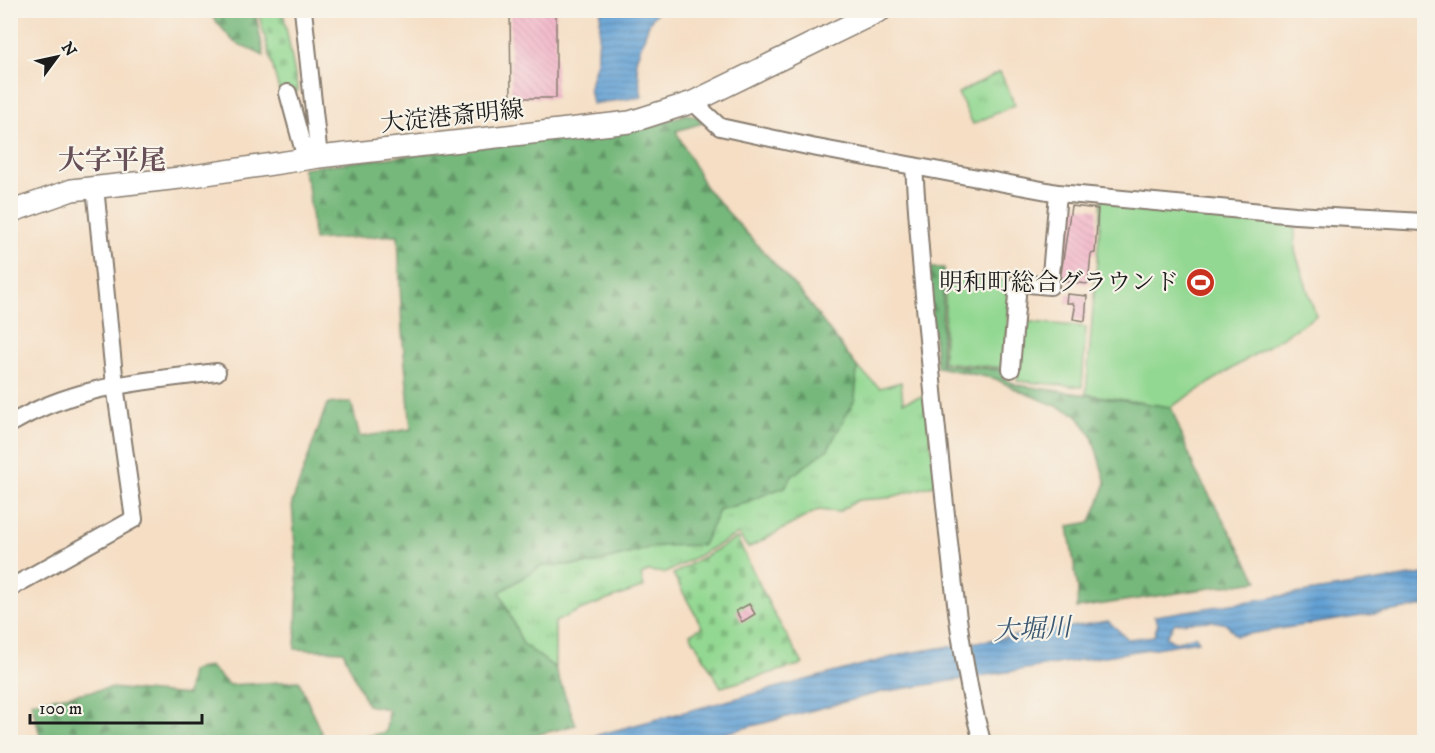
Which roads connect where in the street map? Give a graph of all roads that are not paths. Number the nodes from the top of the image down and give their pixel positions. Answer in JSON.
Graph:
{"nodes":[{"id":1,"x":303,"y":10,"type":"edge"},
{"id":2,"x":881,"y":10,"type":"edge"},
{"id":3,"x":288,"y":93,"type":"dead end"},
{"id":4,"x":693,"y":102,"type":"junction"},
{"id":5,"x":313,"y":158,"type":"junction"},
{"id":6,"x":914,"y":166,"type":"junction"},
{"id":7,"x":95,"y":187,"type":"junction"},
{"id":8,"x":1058,"y":193,"type":"junction"},
{"id":9,"x":10,"y":212,"type":"edge"},
{"id":10,"x":1425,"y":222,"type":"edge"},
{"id":11,"x":1011,"y":369,"type":"dead end"},
{"id":12,"x":217,"y":372,"type":"dead end"},
{"id":13,"x":116,"y":385,"type":"junction"},
{"id":14,"x":10,"y":424,"type":"edge"},
{"id":15,"x":10,"y":588,"type":"edge"},
{"id":16,"x":981,"y":742,"type":"edge"}],
"edges":[{"from":1,"to":5,"type":"street"},
{"from":2,"to":4,"type":"main road","name":"大淀港斎明線"},
{"from":3,"to":5,"type":"street"},
{"from":4,"to":5,"type":"main road","name":"大淀港斎明線"},
{"from":4,"to":6,"type":"street"},
{"from":5,"to":7,"type":"main road","name":"大淀港斎明線"},
{"from":6,"to":8,"type":"street"},
{"from":6,"to":16,"type":"street"},
{"from":7,"to":9,"type":"main road","name":"大淀港斎明線"},
{"from":7,"to":13,"type":"street"},
{"from":8,"to":10,"type":"street"},
{"from":8,"to":11,"type":"street"},
{"from":12,"to":13,"type":"street"},
{"from":13,"to":14,"type":"street"},
{"from":13,"to":15,"type":"street"}]}
